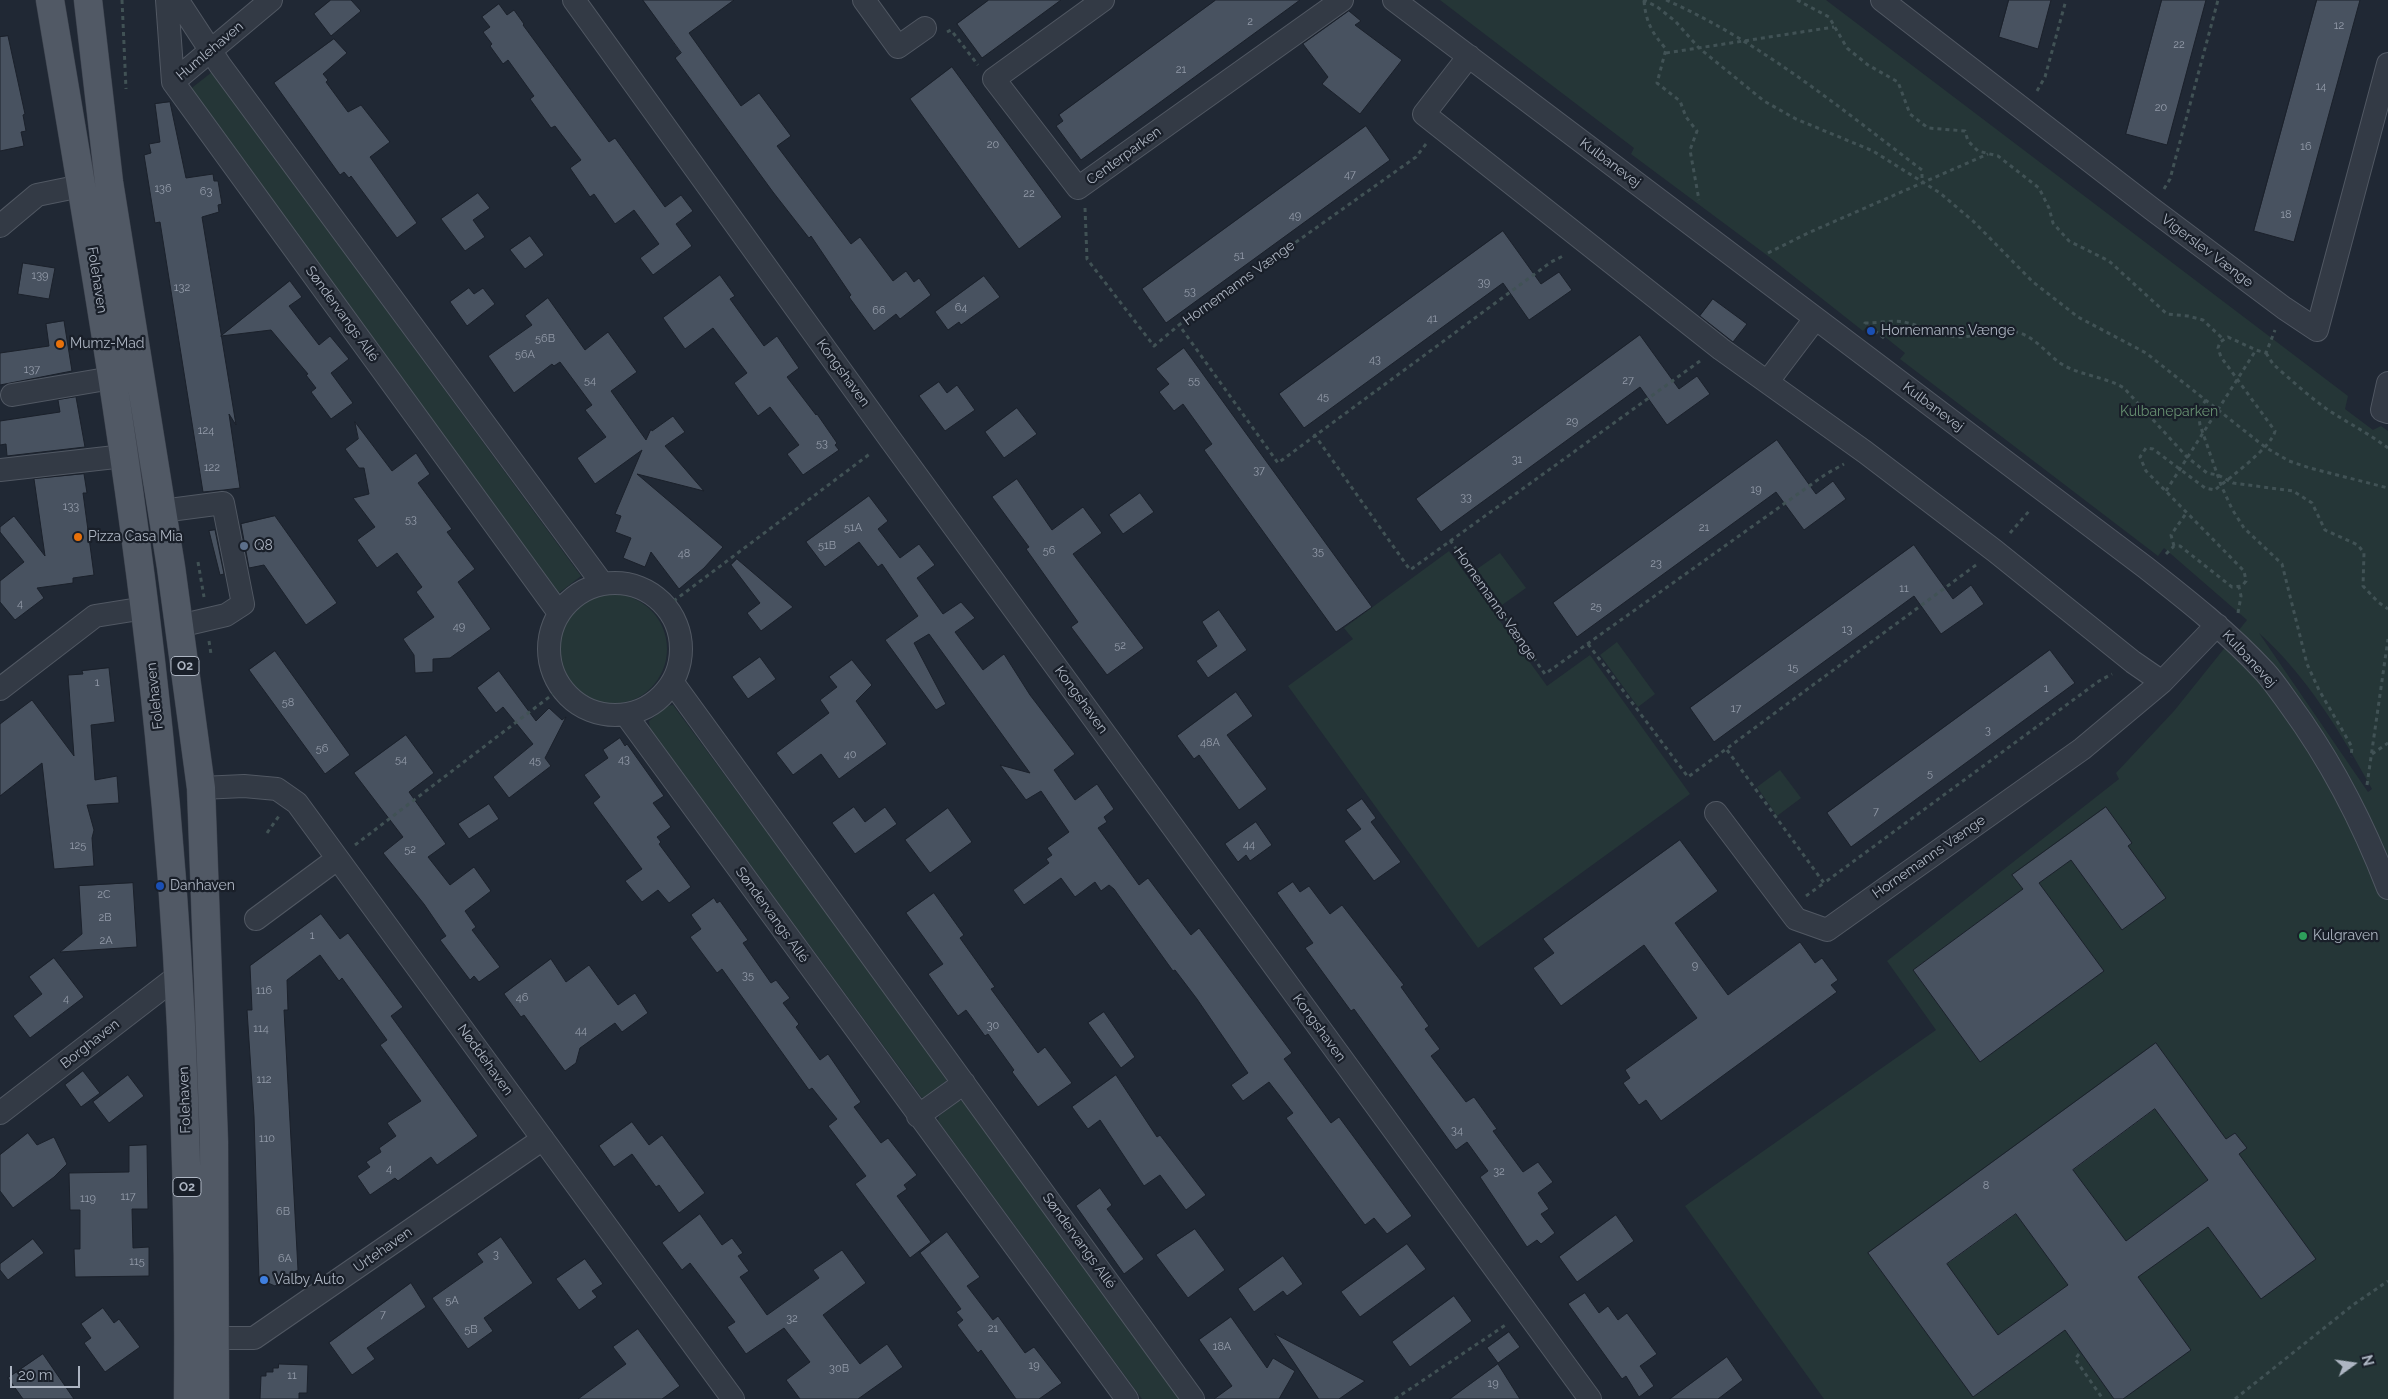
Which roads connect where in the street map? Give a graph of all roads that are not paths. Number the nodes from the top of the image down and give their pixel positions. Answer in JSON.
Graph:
{"nodes":[{"id":1,"x":50,"y":0,"type":"edge"},
{"id":2,"x":88,"y":0,"type":"edge"},
{"id":3,"x":167,"y":0,"type":"edge"},
{"id":4,"x":173,"y":0,"type":"edge"},
{"id":5,"x":271,"y":0,"type":"edge"},
{"id":6,"x":574,"y":0,"type":"edge"},
{"id":7,"x":864,"y":0,"type":"edge"},
{"id":8,"x":1103,"y":0,"type":"edge"},
{"id":9,"x":1342,"y":0,"type":"edge"},
{"id":10,"x":1394,"y":0,"type":"edge"},
{"id":11,"x":1882,"y":0,"type":"edge"},
{"id":12,"x":926,"y":28,"type":"road end"},
{"id":13,"x":210,"y":51,"type":"junction"},
{"id":14,"x":1469,"y":56,"type":"junction"},
{"id":15,"x":2388,"y":64,"type":"edge"},
{"id":16,"x":173,"y":82,"type":"junction"},
{"id":17,"x":81,"y":186,"type":"junction"},
{"id":18,"x":0,"y":226,"type":"edge"},
{"id":19,"x":1815,"y":319,"type":"junction"},
{"id":20,"x":112,"y":378,"type":"junction"},
{"id":21,"x":1768,"y":381,"type":"junction"},
{"id":22,"x":2388,"y":383,"type":"edge"},
{"id":23,"x":12,"y":395,"type":"dead end"},
{"id":24,"x":2388,"y":412,"type":"edge"},
{"id":25,"x":124,"y":456,"type":"junction"},
{"id":26,"x":0,"y":470,"type":"edge"},
{"id":27,"x":162,"y":511,"type":"junction"},
{"id":28,"x":602,"y":583,"type":"junction"},
{"id":29,"x":145,"y":608,"type":"junction"},
{"id":30,"x":559,"y":613,"type":"junction"},
{"id":31,"x":2217,"y":625,"type":"junction"},
{"id":32,"x":179,"y":626,"type":"junction"},
{"id":33,"x":2162,"y":682,"type":"junction"},
{"id":34,"x":673,"y":683,"type":"junction"},
{"id":35,"x":0,"y":689,"type":"edge"},
{"id":36,"x":626,"y":715,"type":"junction"},
{"id":37,"x":201,"y":788,"type":"junction"},
{"id":38,"x":1716,"y":813,"type":"dead end"},
{"id":39,"x":337,"y":859,"type":"junction"},
{"id":40,"x":2388,"y":888,"type":"edge"},
{"id":41,"x":256,"y":919,"type":"dead end"},
{"id":42,"x":179,"y":975,"type":"junction"},
{"id":43,"x":964,"y":1082,"type":"junction"},
{"id":44,"x":0,"y":1113,"type":"edge"},
{"id":45,"x":918,"y":1116,"type":"junction"},
{"id":46,"x":543,"y":1139,"type":"junction"},
{"id":47,"x":216,"y":1338,"type":"junction"},
{"id":48,"x":188,"y":1399,"type":"edge"},
{"id":49,"x":215,"y":1399,"type":"edge"},
{"id":50,"x":733,"y":1399,"type":"edge"},
{"id":51,"x":1127,"y":1399,"type":"edge"},
{"id":52,"x":1193,"y":1399,"type":"edge"},
{"id":53,"x":1590,"y":1399,"type":"edge"}],
"edges":[{"from":1,"to":17,"type":"main road","name":"Folehaven","number":"O2"},
{"from":2,"to":27,"type":"main road","name":"Folehaven","number":"O2"},
{"from":3,"to":16,"type":"street"},
{"from":4,"to":13,"type":"street"},
{"from":5,"to":13,"type":"street","name":"Humlehaven"},
{"from":6,"to":53,"type":"street","name":"Kongshaven"},
{"from":7,"to":12,"type":"street"},
{"from":8,"to":9,"type":"street","name":"Centerparken"},
{"from":10,"to":14,"type":"street","name":"Kulbanevej"},
{"from":11,"to":15,"type":"street","name":"Vigerslev Vænge"},
{"from":13,"to":16,"type":"street","name":"Humlehaven"},
{"from":13,"to":28,"type":"street"},
{"from":14,"to":19,"type":"street","name":"Kulbanevej"},
{"from":14,"to":21,"type":"street"},
{"from":16,"to":30,"type":"street","name":"Søndervangs Allé"},
{"from":17,"to":18,"type":"street"},
{"from":17,"to":20,"type":"main road","name":"Folehaven","number":"O2"},
{"from":19,"to":21,"type":"street"},
{"from":19,"to":31,"type":"street","name":"Kulbanevej"},
{"from":20,"to":23,"type":"street"},
{"from":20,"to":25,"type":"main road","name":"Folehaven","number":"O2"},
{"from":21,"to":33,"type":"street"},
{"from":22,"to":24,"type":"street"},
{"from":25,"to":26,"type":"street"},
{"from":25,"to":29,"type":"main road","name":"Folehaven","number":"O2"},
{"from":27,"to":32,"type":"main road","name":"Folehaven","number":"O2"},
{"from":27,"to":32,"type":"street"},
{"from":28,"to":30,"type":"street"},
{"from":28,"to":34,"type":"street"},
{"from":29,"to":35,"type":"street"},
{"from":29,"to":42,"type":"main road","name":"Folehaven","number":"O2"},
{"from":30,"to":36,"type":"street"},
{"from":31,"to":33,"type":"street","name":"Hornemanns Vænge"},
{"from":31,"to":40,"type":"street","name":"Kulbanevej"},
{"from":32,"to":37,"type":"main road","name":"Folehaven","number":"O2"},
{"from":33,"to":38,"type":"street","name":"Hornemanns Vænge"},
{"from":34,"to":36,"type":"street"},
{"from":34,"to":43,"type":"street","name":"Søndervangs Allé"},
{"from":36,"to":45,"type":"street","name":"Søndervangs Allé"},
{"from":37,"to":39,"type":"street","name":"Nøddehaven"},
{"from":37,"to":47,"type":"main road","name":"Folehaven","number":"O2"},
{"from":39,"to":41,"type":"street"},
{"from":39,"to":46,"type":"street","name":"Nøddehaven"},
{"from":42,"to":44,"type":"street","name":"Borghaven"},
{"from":42,"to":48,"type":"main road","name":"Folehaven","number":"O2"},
{"from":43,"to":45,"type":"street"},
{"from":43,"to":52,"type":"street","name":"Søndervangs Allé"},
{"from":45,"to":51,"type":"street","name":"Søndervangs Allé"},
{"from":46,"to":47,"type":"street","name":"Urtehaven"},
{"from":46,"to":50,"type":"street","name":"Nøddehaven"},
{"from":47,"to":49,"type":"main road","name":"Folehaven","number":"O2"}]}
